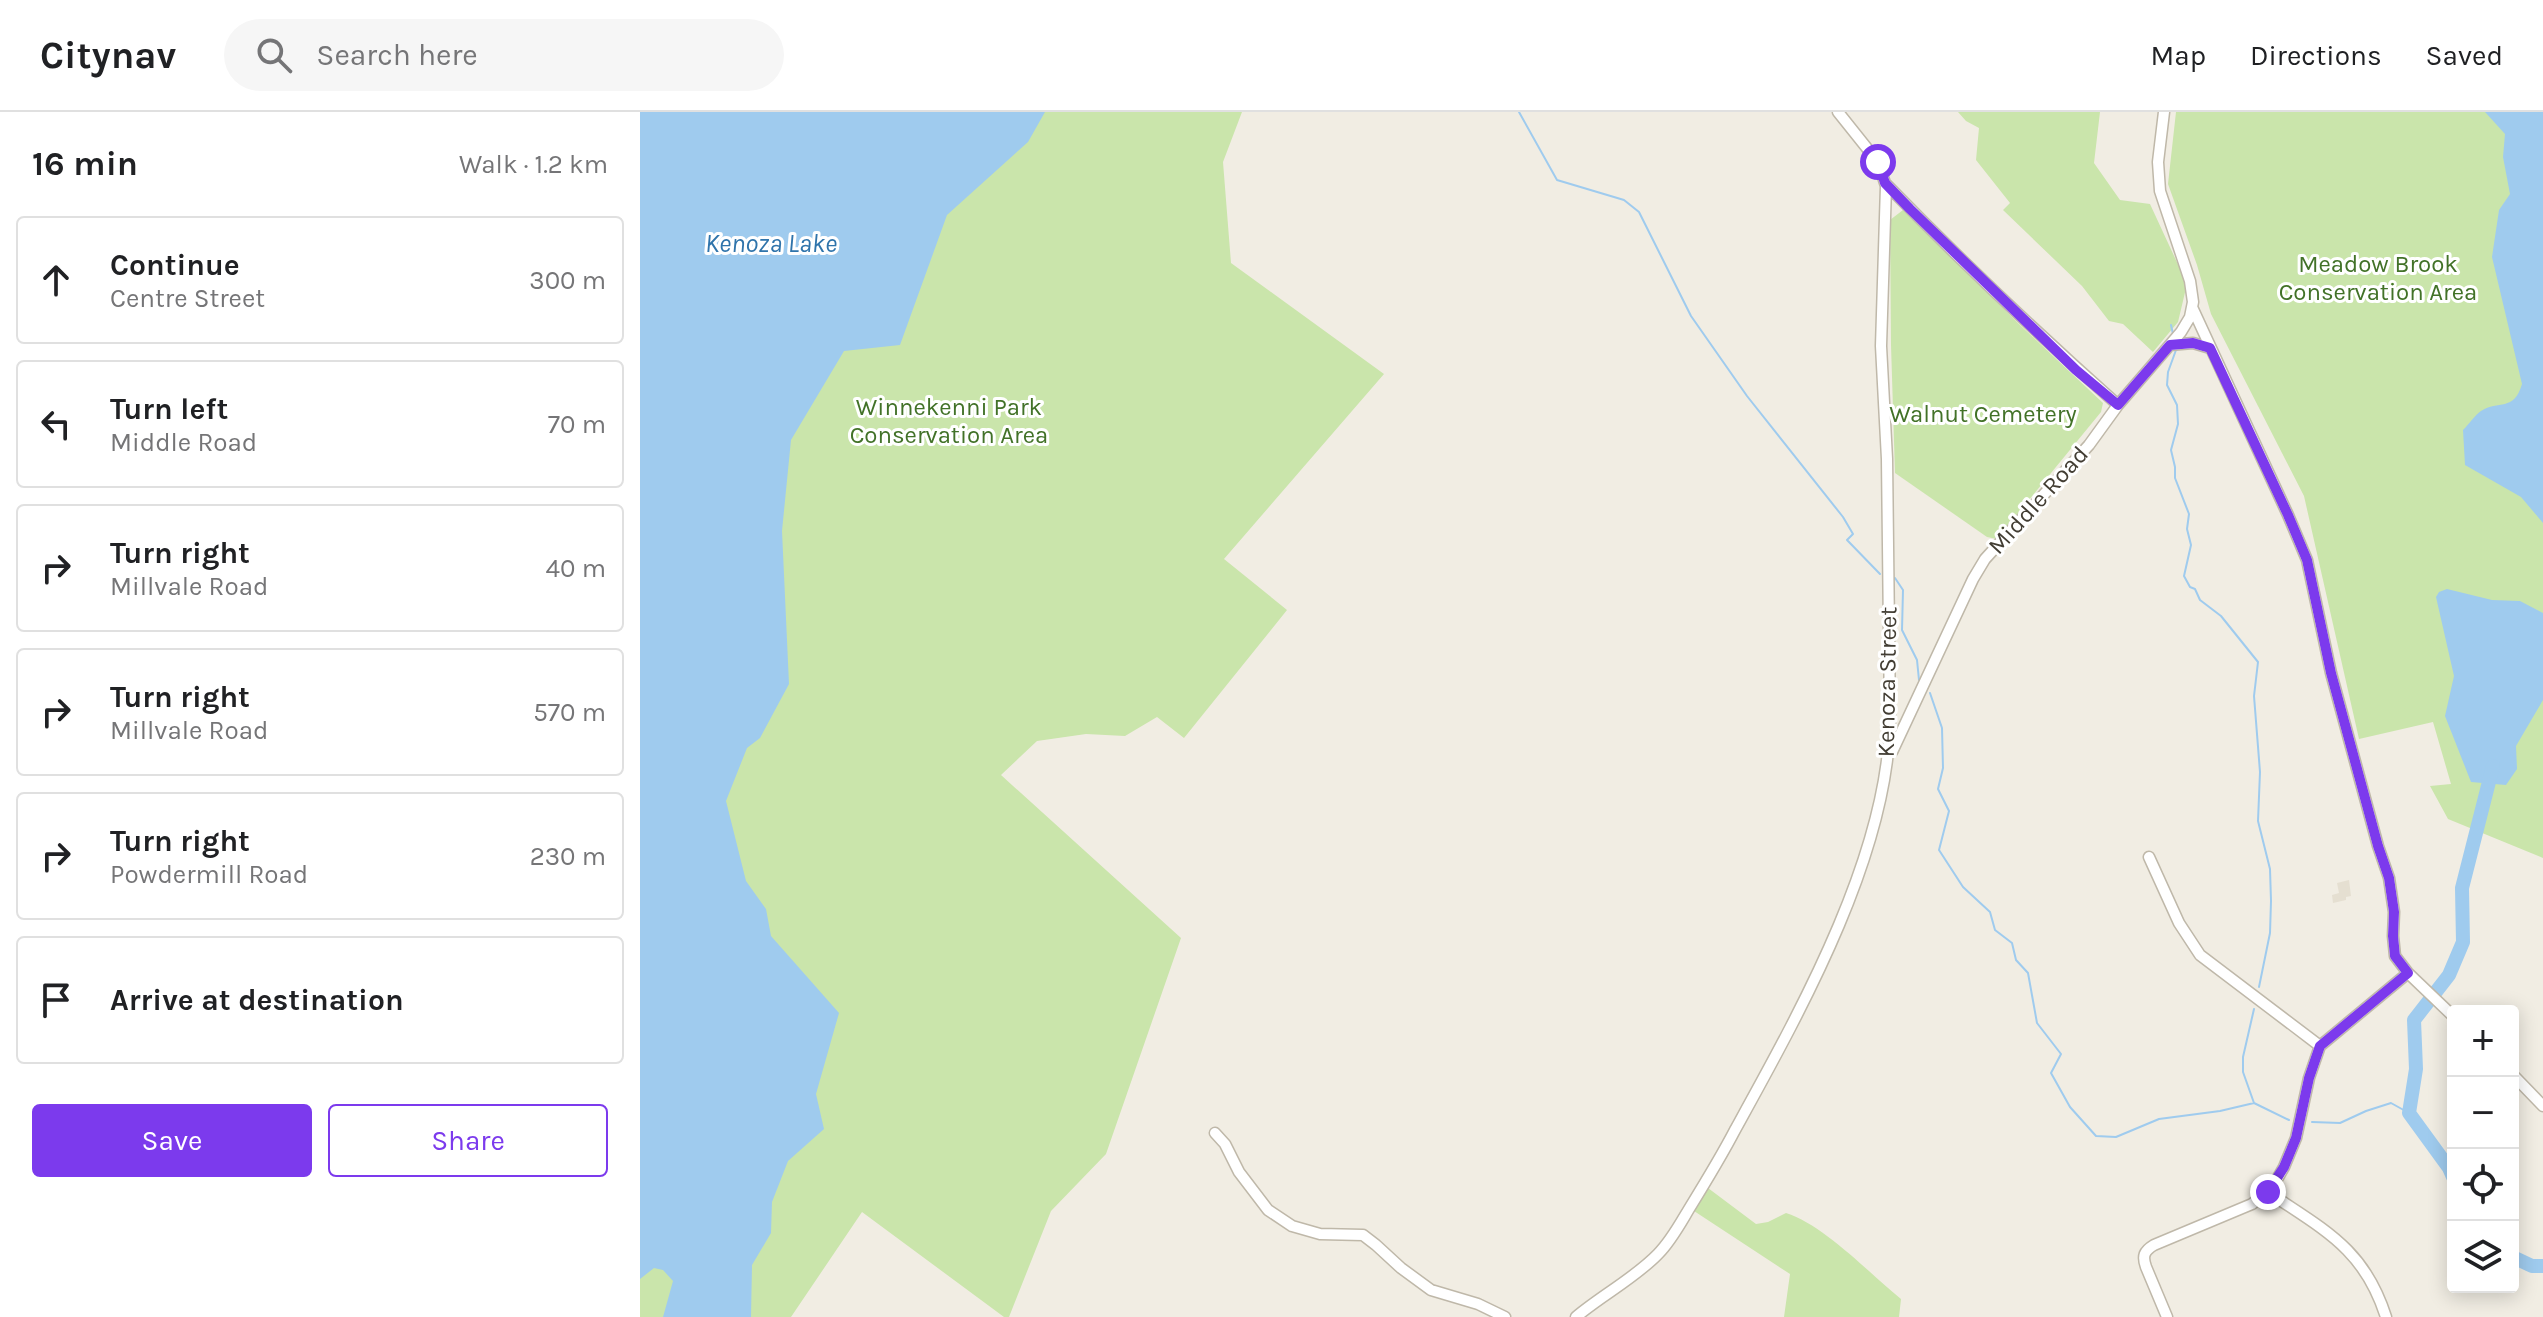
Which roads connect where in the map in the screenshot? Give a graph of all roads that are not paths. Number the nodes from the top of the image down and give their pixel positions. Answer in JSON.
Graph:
{"nodes":[{"id":1,"x":1838,"y":112,"type":"edge"},
{"id":2,"x":2164,"y":112,"type":"edge"},
{"id":3,"x":1885,"y":183,"type":"junction"},
{"id":4,"x":2192,"y":307,"type":"junction"},
{"id":5,"x":2170,"y":345,"type":"junction"},
{"id":6,"x":2210,"y":348,"type":"junction"},
{"id":7,"x":2118,"y":405,"type":"junction"},
{"id":8,"x":1888,"y":762,"type":"junction"},
{"id":9,"x":2149,"y":857,"type":"dead end"},
{"id":10,"x":2408,"y":973,"type":"junction"},
{"id":11,"x":2447,"y":1010,"type":"edge"},
{"id":12,"x":2320,"y":1046,"type":"junction"},
{"id":13,"x":2515,"y":1077,"type":"edge"},
{"id":14,"x":2543,"y":1106,"type":"edge"},
{"id":15,"x":1215,"y":1133,"type":"dead end"},
{"id":16,"x":2268,"y":1192,"type":"junction"},
{"id":17,"x":1505,"y":1317,"type":"edge"},
{"id":18,"x":1576,"y":1317,"type":"edge"},
{"id":19,"x":2167,"y":1317,"type":"edge"},
{"id":20,"x":2386,"y":1317,"type":"edge"}],
"edges":[{"from":1,"to":3,"type":"street","name":"Kenoza Street"},
{"from":2,"to":4,"type":"street"},
{"from":3,"to":7,"type":"street"},
{"from":3,"to":8,"type":"street","name":"Kenoza Street"},
{"from":4,"to":5,"type":"street","name":"Middle Road"},
{"from":4,"to":6,"type":"street"},
{"from":5,"to":6,"type":"street"},
{"from":5,"to":7,"type":"street","name":"Middle Road"},
{"from":6,"to":10,"type":"street"},
{"from":7,"to":8,"type":"street","name":"Middle Road"},
{"from":8,"to":18,"type":"street","name":"Kenoza Street"},
{"from":9,"to":12,"type":"street"},
{"from":10,"to":11,"type":"street"},
{"from":10,"to":12,"type":"street"},
{"from":12,"to":16,"type":"street"},
{"from":13,"to":14,"type":"street"},
{"from":15,"to":17,"type":"street"},
{"from":16,"to":19,"type":"street"},
{"from":16,"to":20,"type":"street"}]}
